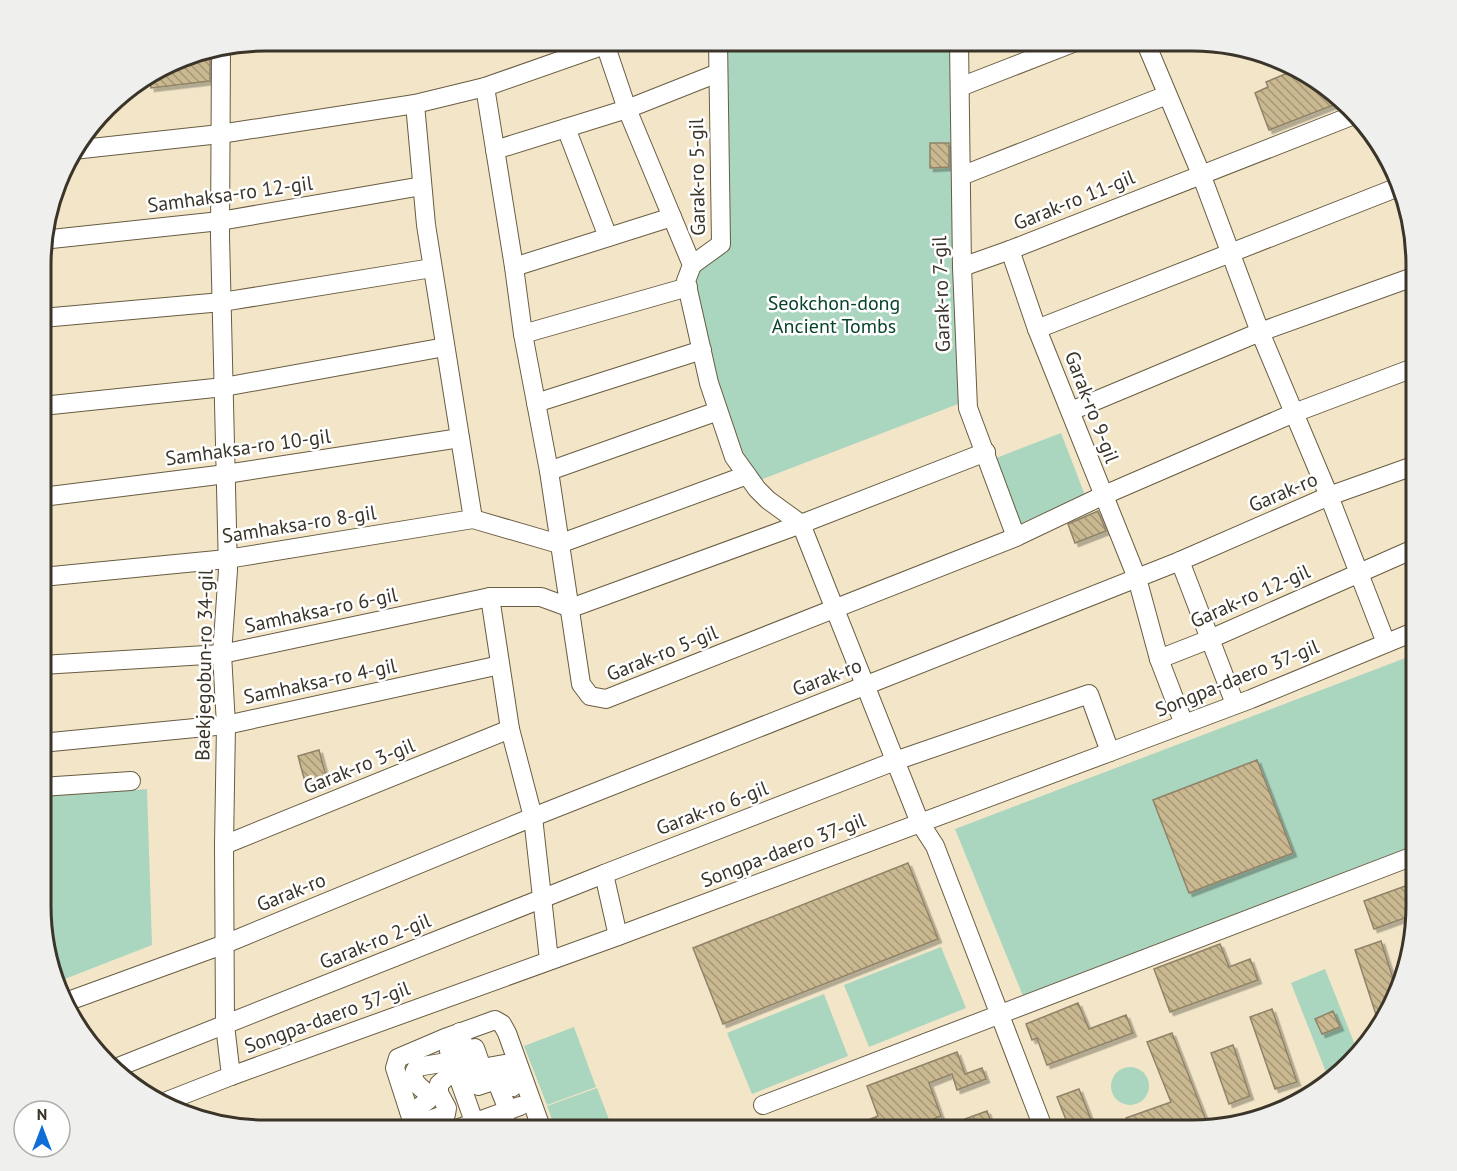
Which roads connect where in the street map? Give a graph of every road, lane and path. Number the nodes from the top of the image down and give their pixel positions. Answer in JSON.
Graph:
{"nodes":[{"id":1,"x":586,"y":51,"type":"edge"},
{"id":2,"x":611,"y":51,"type":"edge"},
{"id":3,"x":718,"y":51,"type":"edge"},
{"id":4,"x":959,"y":51,"type":"edge"},
{"id":5,"x":1052,"y":51,"type":"edge"},
{"id":6,"x":1150,"y":51,"type":"edge"},
{"id":7,"x":220,"y":56,"type":"edge"},
{"id":8,"x":718,"y":73,"type":"junction"},
{"id":9,"x":485,"y":87,"type":"junction"},
{"id":10,"x":960,"y":87,"type":"junction"},
{"id":11,"x":1167,"y":95,"type":"junction"},
{"id":12,"x":415,"y":104,"type":"junction"},
{"id":13,"x":627,"y":109,"type":"junction"},
{"id":14,"x":1347,"y":118,"type":"edge"},
{"id":15,"x":566,"y":128,"type":"junction"},
{"id":16,"x":220,"y":134,"type":"junction"},
{"id":17,"x":85,"y":149,"type":"edge"},
{"id":18,"x":495,"y":150,"type":"junction"},
{"id":19,"x":1201,"y":174,"type":"junction"},
{"id":20,"x":961,"y":176,"type":"junction"},
{"id":21,"x":422,"y":186,"type":"junction"},
{"id":22,"x":1392,"y":189,"type":"edge"},
{"id":23,"x":672,"y":217,"type":"junction"},
{"id":24,"x":219,"y":221,"type":"junction"},
{"id":25,"x":608,"y":237,"type":"junction"},
{"id":26,"x":53,"y":239,"type":"edge"},
{"id":27,"x":1010,"y":250,"type":"junction"},
{"id":28,"x":1230,"y":254,"type":"junction"},
{"id":29,"x":692,"y":266,"type":"junction"},
{"id":30,"x":514,"y":267,"type":"junction"},
{"id":31,"x":962,"y":267,"type":"junction"},
{"id":32,"x":432,"y":268,"type":"junction"},
{"id":33,"x":1406,"y":280,"type":"edge"},
{"id":34,"x":688,"y":288,"type":"junction"},
{"id":35,"x":222,"y":302,"type":"junction"},
{"id":36,"x":51,"y":317,"type":"edge"},
{"id":37,"x":1037,"y":329,"type":"junction"},
{"id":38,"x":1260,"y":332,"type":"junction"},
{"id":39,"x":523,"y":334,"type":"junction"},
{"id":40,"x":445,"y":347,"type":"junction"},
{"id":41,"x":702,"y":350,"type":"junction"},
{"id":42,"x":1406,"y":371,"type":"edge"},
{"id":43,"x":224,"y":387,"type":"junction"},
{"id":44,"x":536,"y":403,"type":"junction"},
{"id":45,"x":51,"y":405,"type":"edge"},
{"id":46,"x":718,"y":411,"type":"junction"},
{"id":47,"x":1071,"y":411,"type":"junction"},
{"id":48,"x":1294,"y":413,"type":"junction"},
{"id":49,"x":460,"y":438,"type":"junction"},
{"id":50,"x":986,"y":452,"type":"junction"},
{"id":51,"x":1406,"y":469,"type":"edge"},
{"id":52,"x":549,"y":471,"type":"junction"},
{"id":53,"x":226,"y":474,"type":"junction"},
{"id":54,"x":747,"y":475,"type":"junction"},
{"id":55,"x":51,"y":496,"type":"edge"},
{"id":56,"x":1102,"y":496,"type":"junction"},
{"id":57,"x":1329,"y":496,"type":"junction"},
{"id":58,"x":472,"y":519,"type":"junction"},
{"id":59,"x":801,"y":525,"type":"junction"},
{"id":60,"x":1016,"y":537,"type":"junction"},
{"id":61,"x":559,"y":544,"type":"junction"},
{"id":62,"x":1406,"y":552,"type":"edge"},
{"id":63,"x":227,"y":559,"type":"junction"},
{"id":64,"x":1180,"y":561,"type":"junction"},
{"id":65,"x":1359,"y":572,"type":"junction"},
{"id":66,"x":51,"y":576,"type":"edge"},
{"id":67,"x":1137,"y":578,"type":"junction"},
{"id":68,"x":490,"y":597,"type":"junction"},
{"id":69,"x":571,"y":608,"type":"junction"},
{"id":70,"x":834,"y":608,"type":"junction"},
{"id":71,"x":1406,"y":635,"type":"edge"},
{"id":72,"x":1210,"y":639,"type":"junction"},
{"id":73,"x":1386,"y":643,"type":"junction"},
{"id":74,"x":222,"y":654,"type":"junction"},
{"id":75,"x":1159,"y":659,"type":"junction"},
{"id":76,"x":51,"y":664,"type":"edge"},
{"id":77,"x":500,"y":665,"type":"junction"},
{"id":78,"x":866,"y":686,"type":"junction"},
{"id":79,"x":1235,"y":704,"type":"junction"},
{"id":80,"x":1184,"y":724,"type":"junction"},
{"id":81,"x":226,"y":725,"type":"junction"},
{"id":82,"x":510,"y":729,"type":"junction"},
{"id":83,"x":51,"y":742,"type":"edge"},
{"id":84,"x":1110,"y":752,"type":"junction"},
{"id":85,"x":895,"y":761,"type":"junction"},
{"id":86,"x":130,"y":781,"type":"dead end"},
{"id":87,"x":51,"y":786,"type":"edge"},
{"id":88,"x":533,"y":817,"type":"junction"},
{"id":89,"x":920,"y":823,"type":"junction"},
{"id":90,"x":224,"y":845,"type":"junction"},
{"id":91,"x":1406,"y":859,"type":"edge"},
{"id":92,"x":604,"y":874,"type":"junction"},
{"id":93,"x":541,"y":899,"type":"junction"},
{"id":94,"x":618,"y":936,"type":"junction"},
{"id":95,"x":225,"y":944,"type":"junction"},
{"id":96,"x":549,"y":960,"type":"junction"},
{"id":97,"x":72,"y":1000,"type":"edge"},
{"id":98,"x":999,"y":1014,"type":"junction"},
{"id":99,"x":225,"y":1025,"type":"junction"},
{"id":100,"x":458,"y":1033,"type":"junction"},
{"id":101,"x":122,"y":1065,"type":"edge"},
{"id":102,"x":455,"y":1068,"type":"junction"},
{"id":103,"x":231,"y":1076,"type":"junction"},
{"id":104,"x":172,"y":1099,"type":"edge"},
{"id":105,"x":763,"y":1105,"type":"dead end"},
{"id":106,"x":515,"y":1107,"type":"junction"},
{"id":107,"x":409,"y":1111,"type":"junction"},
{"id":108,"x":413,"y":1120,"type":"edge"},
{"id":109,"x":430,"y":1120,"type":"edge"},
{"id":110,"x":474,"y":1120,"type":"edge"},
{"id":111,"x":490,"y":1120,"type":"edge"},
{"id":112,"x":512,"y":1120,"type":"edge"},
{"id":113,"x":530,"y":1120,"type":"edge"},
{"id":114,"x":1040,"y":1120,"type":"edge"}],
"edges":[{"from":1,"to":9,"type":"street","name":"Garak-ro 5-gil"},
{"from":2,"to":13,"type":"street","name":"Garak-ro 5-gil"},
{"from":3,"to":8,"type":"street","name":"Garak-ro 5-gil"},
{"from":4,"to":10,"type":"street","name":"Garak-ro 7-gil"},
{"from":5,"to":10,"type":"street"},
{"from":6,"to":11,"type":"street"},
{"from":7,"to":16,"type":"street","name":"Baekjegobun-ro 34-gil"},
{"from":8,"to":13,"type":"street"},
{"from":8,"to":29,"type":"street","name":"Garak-ro 5-gil"},
{"from":9,"to":12,"type":"street"},
{"from":9,"to":18,"type":"street","name":"Garak-ro 5-gil"},
{"from":10,"to":20,"type":"street","name":"Garak-ro 7-gil"},
{"from":11,"to":19,"type":"street"},
{"from":11,"to":20,"type":"street"},
{"from":12,"to":16,"type":"street"},
{"from":12,"to":21,"type":"street"},
{"from":13,"to":15,"type":"street"},
{"from":13,"to":23,"type":"street","name":"Garak-ro 5-gil"},
{"from":14,"to":19,"type":"street","name":"Garak-ro 11-gil"},
{"from":15,"to":18,"type":"street"},
{"from":15,"to":25,"type":"street"},
{"from":16,"to":17,"type":"street"},
{"from":16,"to":24,"type":"street","name":"Baekjegobun-ro 34-gil"},
{"from":18,"to":30,"type":"street","name":"Garak-ro 5-gil"},
{"from":19,"to":27,"type":"street","name":"Garak-ro 11-gil"},
{"from":19,"to":28,"type":"street"},
{"from":20,"to":31,"type":"street","name":"Garak-ro 7-gil"},
{"from":21,"to":24,"type":"street","name":"Samhaksa-ro 12-gil"},
{"from":21,"to":32,"type":"street"},
{"from":22,"to":28,"type":"street"},
{"from":23,"to":25,"type":"street","name":"Garak-ro 5-gil"},
{"from":23,"to":29,"type":"street","name":"Garak-ro 5-gil"},
{"from":24,"to":26,"type":"street","name":"Samhaksa-ro 12-gil"},
{"from":24,"to":35,"type":"street","name":"Baekjegobun-ro 34-gil"},
{"from":25,"to":30,"type":"street","name":"Garak-ro 5-gil"},
{"from":27,"to":31,"type":"street","name":"Garak-ro 11-gil"},
{"from":27,"to":37,"type":"street","name":"Garak-ro 9-gil"},
{"from":28,"to":37,"type":"street"},
{"from":28,"to":38,"type":"street"},
{"from":29,"to":34,"type":"street"},
{"from":30,"to":39,"type":"street","name":"Garak-ro 5-gil"},
{"from":31,"to":50,"type":"street","name":"Garak-ro 7-gil"},
{"from":32,"to":35,"type":"street"},
{"from":32,"to":40,"type":"street"},
{"from":33,"to":38,"type":"street"},
{"from":34,"to":39,"type":"street"},
{"from":34,"to":41,"type":"street"},
{"from":35,"to":36,"type":"street"},
{"from":35,"to":43,"type":"street","name":"Baekjegobun-ro 34-gil"},
{"from":37,"to":47,"type":"street","name":"Garak-ro 9-gil"},
{"from":38,"to":47,"type":"street"},
{"from":38,"to":48,"type":"street"},
{"from":39,"to":44,"type":"street","name":"Garak-ro 5-gil"},
{"from":40,"to":43,"type":"street"},
{"from":40,"to":49,"type":"street"},
{"from":41,"to":44,"type":"street"},
{"from":41,"to":46,"type":"street"},
{"from":42,"to":48,"type":"street"},
{"from":43,"to":45,"type":"street"},
{"from":43,"to":53,"type":"street","name":"Baekjegobun-ro 34-gil"},
{"from":44,"to":52,"type":"street","name":"Garak-ro 5-gil"},
{"from":46,"to":52,"type":"street"},
{"from":46,"to":54,"type":"street"},
{"from":47,"to":56,"type":"street","name":"Garak-ro 9-gil"},
{"from":48,"to":56,"type":"street"},
{"from":48,"to":57,"type":"street"},
{"from":49,"to":53,"type":"street","name":"Samhaksa-ro 10-gil"},
{"from":49,"to":58,"type":"street"},
{"from":50,"to":59,"type":"street"},
{"from":50,"to":60,"type":"street","name":"Garak-ro 7-gil"},
{"from":51,"to":57,"type":"street","name":"Garak-ro"},
{"from":52,"to":61,"type":"street","name":"Garak-ro 5-gil"},
{"from":53,"to":55,"type":"street","name":"Samhaksa-ro 10-gil"},
{"from":53,"to":63,"type":"street","name":"Baekjegobun-ro 34-gil"},
{"from":54,"to":59,"type":"street"},
{"from":54,"to":61,"type":"street"},
{"from":56,"to":60,"type":"street","name":"Garak-ro 5-gil"},
{"from":56,"to":67,"type":"street","name":"Garak-ro 9-gil"},
{"from":57,"to":64,"type":"street","name":"Garak-ro"},
{"from":57,"to":65,"type":"street"},
{"from":58,"to":61,"type":"street","name":"Samhaksa-ro 8-gil"},
{"from":58,"to":63,"type":"street","name":"Samhaksa-ro 8-gil"},
{"from":59,"to":69,"type":"street"},
{"from":59,"to":70,"type":"street"},
{"from":60,"to":70,"type":"street","name":"Garak-ro 5-gil"},
{"from":61,"to":69,"type":"street","name":"Garak-ro 5-gil"},
{"from":62,"to":65,"type":"street","name":"Garak-ro 12-gil"},
{"from":63,"to":66,"type":"street","name":"Samhaksa-ro 8-gil"},
{"from":63,"to":74,"type":"street","name":"Baekjegobun-ro 34-gil"},
{"from":64,"to":67,"type":"street","name":"Garak-ro"},
{"from":64,"to":72,"type":"street"},
{"from":65,"to":72,"type":"street","name":"Garak-ro 12-gil"},
{"from":65,"to":73,"type":"street"},
{"from":67,"to":75,"type":"street"},
{"from":67,"to":78,"type":"street","name":"Garak-ro"},
{"from":68,"to":69,"type":"street","name":"Samhaksa-ro 6-gil"},
{"from":68,"to":74,"type":"street","name":"Samhaksa-ro 6-gil"},
{"from":68,"to":77,"type":"street"},
{"from":69,"to":70,"type":"street","name":"Garak-ro 5-gil"},
{"from":70,"to":78,"type":"street"},
{"from":71,"to":73,"type":"street","name":"Songpa-daero 37-gil"},
{"from":72,"to":75,"type":"street","name":"Garak-ro 12-gil"},
{"from":72,"to":79,"type":"street"},
{"from":73,"to":79,"type":"street","name":"Songpa-daero 37-gil"},
{"from":74,"to":76,"type":"street","name":"Samhaksa-ro 6-gil"},
{"from":74,"to":81,"type":"street","name":"Baekjegobun-ro 34-gil"},
{"from":75,"to":80,"type":"street"},
{"from":77,"to":81,"type":"street","name":"Samhaksa-ro 4-gil"},
{"from":77,"to":82,"type":"street"},
{"from":78,"to":85,"type":"street"},
{"from":78,"to":88,"type":"street","name":"Garak-ro"},
{"from":79,"to":80,"type":"street","name":"Songpa-daero 37-gil"},
{"from":80,"to":84,"type":"street","name":"Songpa-daero 37-gil"},
{"from":81,"to":83,"type":"street","name":"Samhaksa-ro 4-gil"},
{"from":81,"to":90,"type":"street","name":"Baekjegobun-ro 34-gil"},
{"from":82,"to":88,"type":"street"},
{"from":82,"to":90,"type":"street","name":"Garak-ro 3-gil"},
{"from":84,"to":85,"type":"street","name":"Garak-ro 6-gil"},
{"from":84,"to":89,"type":"street","name":"Songpa-daero 37-gil"},
{"from":85,"to":89,"type":"street"},
{"from":85,"to":92,"type":"street","name":"Garak-ro 6-gil"},
{"from":86,"to":87,"type":"street"},
{"from":88,"to":93,"type":"street"},
{"from":88,"to":95,"type":"street","name":"Garak-ro"},
{"from":89,"to":94,"type":"street","name":"Songpa-daero 37-gil"},
{"from":89,"to":98,"type":"street"},
{"from":90,"to":95,"type":"street","name":"Baekjegobun-ro 34-gil"},
{"from":91,"to":98,"type":"street"},
{"from":92,"to":93,"type":"street","name":"Garak-ro 6-gil"},
{"from":92,"to":94,"type":"street"},
{"from":93,"to":96,"type":"street"},
{"from":93,"to":99,"type":"street","name":"Garak-ro 2-gil"},
{"from":94,"to":96,"type":"street","name":"Songpa-daero 37-gil"},
{"from":95,"to":97,"type":"street","name":"Garak-ro"},
{"from":95,"to":99,"type":"street"},
{"from":96,"to":103,"type":"street","name":"Songpa-daero 37-gil"},
{"from":98,"to":105,"type":"street"},
{"from":98,"to":114,"type":"street"},
{"from":99,"to":101,"type":"street","name":"Garak-ro 2-gil"},
{"from":99,"to":103,"type":"street"},
{"from":100,"to":102,"type":"street"},
{"from":100,"to":106,"type":"street"},
{"from":100,"to":106,"type":"street"},
{"from":100,"to":107,"type":"street"},
{"from":102,"to":107,"type":"street"},
{"from":102,"to":109,"type":"street"},
{"from":102,"to":110,"type":"street"},
{"from":103,"to":104,"type":"street","name":"Songpa-daero 37-gil"},
{"from":106,"to":111,"type":"street"},
{"from":106,"to":112,"type":"street"},
{"from":106,"to":113,"type":"street"},
{"from":107,"to":108,"type":"street"}]}
